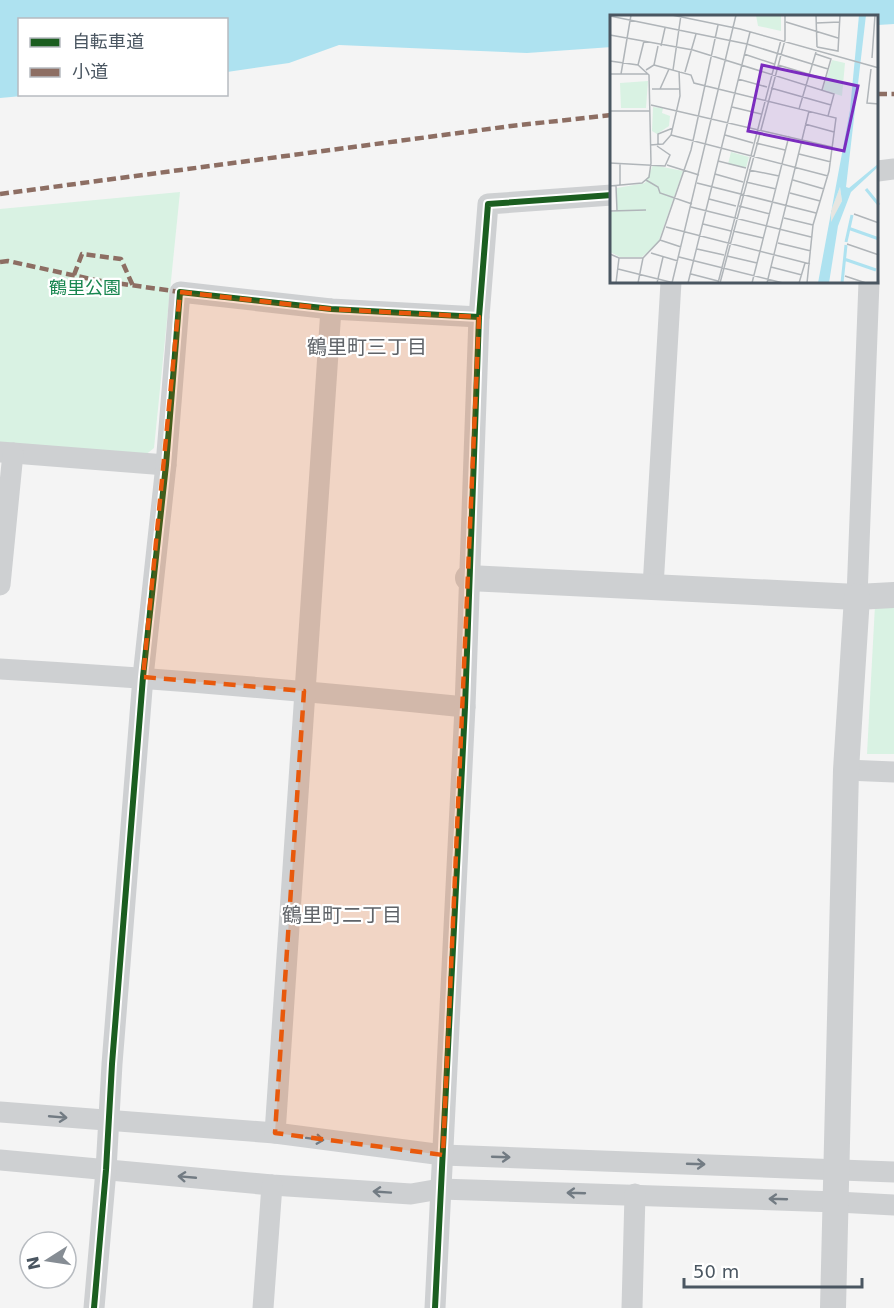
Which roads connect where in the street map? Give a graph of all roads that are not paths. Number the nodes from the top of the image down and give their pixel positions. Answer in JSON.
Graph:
{"nodes":[{"id":1,"x":894,"y":169,"type":"edge"},
{"id":2,"x":879,"y":171,"type":"edge"},
{"id":3,"x":610,"y":195,"type":"edge"},
{"id":4,"x":671,"y":284,"type":"edge"},
{"id":5,"x":869,"y":284,"type":"edge"},
{"id":6,"x":331,"y":309,"type":"junction"},
{"id":7,"x":479,"y":317,"type":"junction"},
{"id":8,"x":6,"y":452,"type":"edge"},
{"id":9,"x":166,"y":465,"type":"junction"},
{"id":10,"x":468,"y":578,"type":"junction"},
{"id":11,"x":0,"y":585,"type":"edge"},
{"id":12,"x":653,"y":586,"type":"junction"},
{"id":13,"x":894,"y":595,"type":"edge"},
{"id":14,"x":856,"y":597,"type":"junction"},
{"id":15,"x":0,"y":669,"type":"edge"},
{"id":16,"x":143,"y":677,"type":"junction"},
{"id":17,"x":304,"y":691,"type":"junction"},
{"id":18,"x":465,"y":707,"type":"junction"},
{"id":19,"x":846,"y":770,"type":"junction"},
{"id":20,"x":894,"y":772,"type":"edge"},
{"id":21,"x":0,"y":1112,"type":"edge"},
{"id":22,"x":109,"y":1122,"type":"junction"},
{"id":23,"x":275,"y":1133,"type":"junction"},
{"id":24,"x":443,"y":1155,"type":"junction"},
{"id":25,"x":0,"y":1160,"type":"edge"},
{"id":26,"x":837,"y":1169,"type":"junction"},
{"id":27,"x":106,"y":1170,"type":"junction"},
{"id":28,"x":894,"y":1172,"type":"edge"},
{"id":29,"x":272,"y":1185,"type":"junction"},
{"id":30,"x":440,"y":1189,"type":"junction"},
{"id":31,"x":635,"y":1194,"type":"junction"},
{"id":32,"x":837,"y":1202,"type":"junction"},
{"id":33,"x":894,"y":1205,"type":"edge"},
{"id":34,"x":93,"y":1308,"type":"edge"},
{"id":35,"x":263,"y":1308,"type":"edge"},
{"id":36,"x":435,"y":1308,"type":"edge"},
{"id":37,"x":632,"y":1308,"type":"edge"},
{"id":38,"x":833,"y":1308,"type":"edge"}],
"edges":[{"from":1,"to":2,"type":"street"},
{"from":3,"to":7,"type":"street"},
{"from":4,"to":12,"type":"street"},
{"from":5,"to":14,"type":"street"},
{"from":6,"to":7,"type":"street"},
{"from":6,"to":9,"type":"street"},
{"from":6,"to":17,"type":"street"},
{"from":7,"to":10,"type":"street"},
{"from":8,"to":9,"type":"street"},
{"from":8,"to":11,"type":"street"},
{"from":9,"to":16,"type":"street"},
{"from":10,"to":12,"type":"street"},
{"from":10,"to":18,"type":"street"},
{"from":12,"to":14,"type":"street"},
{"from":13,"to":14,"type":"street"},
{"from":14,"to":19,"type":"street"},
{"from":15,"to":16,"type":"street"},
{"from":16,"to":17,"type":"street"},
{"from":16,"to":22,"type":"street"},
{"from":17,"to":18,"type":"street"},
{"from":17,"to":23,"type":"street"},
{"from":18,"to":24,"type":"street"},
{"from":19,"to":20,"type":"street"},
{"from":19,"to":26,"type":"street"},
{"from":21,"to":22,"type":"street","one_way":true},
{"from":22,"to":23,"type":"street"},
{"from":22,"to":27,"type":"street"},
{"from":23,"to":24,"type":"street","one_way":true},
{"from":24,"to":26,"type":"street","one_way":true},
{"from":24,"to":30,"type":"street"},
{"from":25,"to":27,"type":"street"},
{"from":26,"to":28,"type":"street"},
{"from":26,"to":32,"type":"street"},
{"from":29,"to":27,"type":"street","one_way":true},
{"from":27,"to":34,"type":"street"},
{"from":30,"to":29,"type":"street","one_way":true},
{"from":29,"to":35,"type":"street"},
{"from":31,"to":30,"type":"street","one_way":true},
{"from":30,"to":36,"type":"street"},
{"from":32,"to":31,"type":"street","one_way":true},
{"from":31,"to":37,"type":"street"},
{"from":32,"to":33,"type":"street"},
{"from":32,"to":38,"type":"street"}]}
